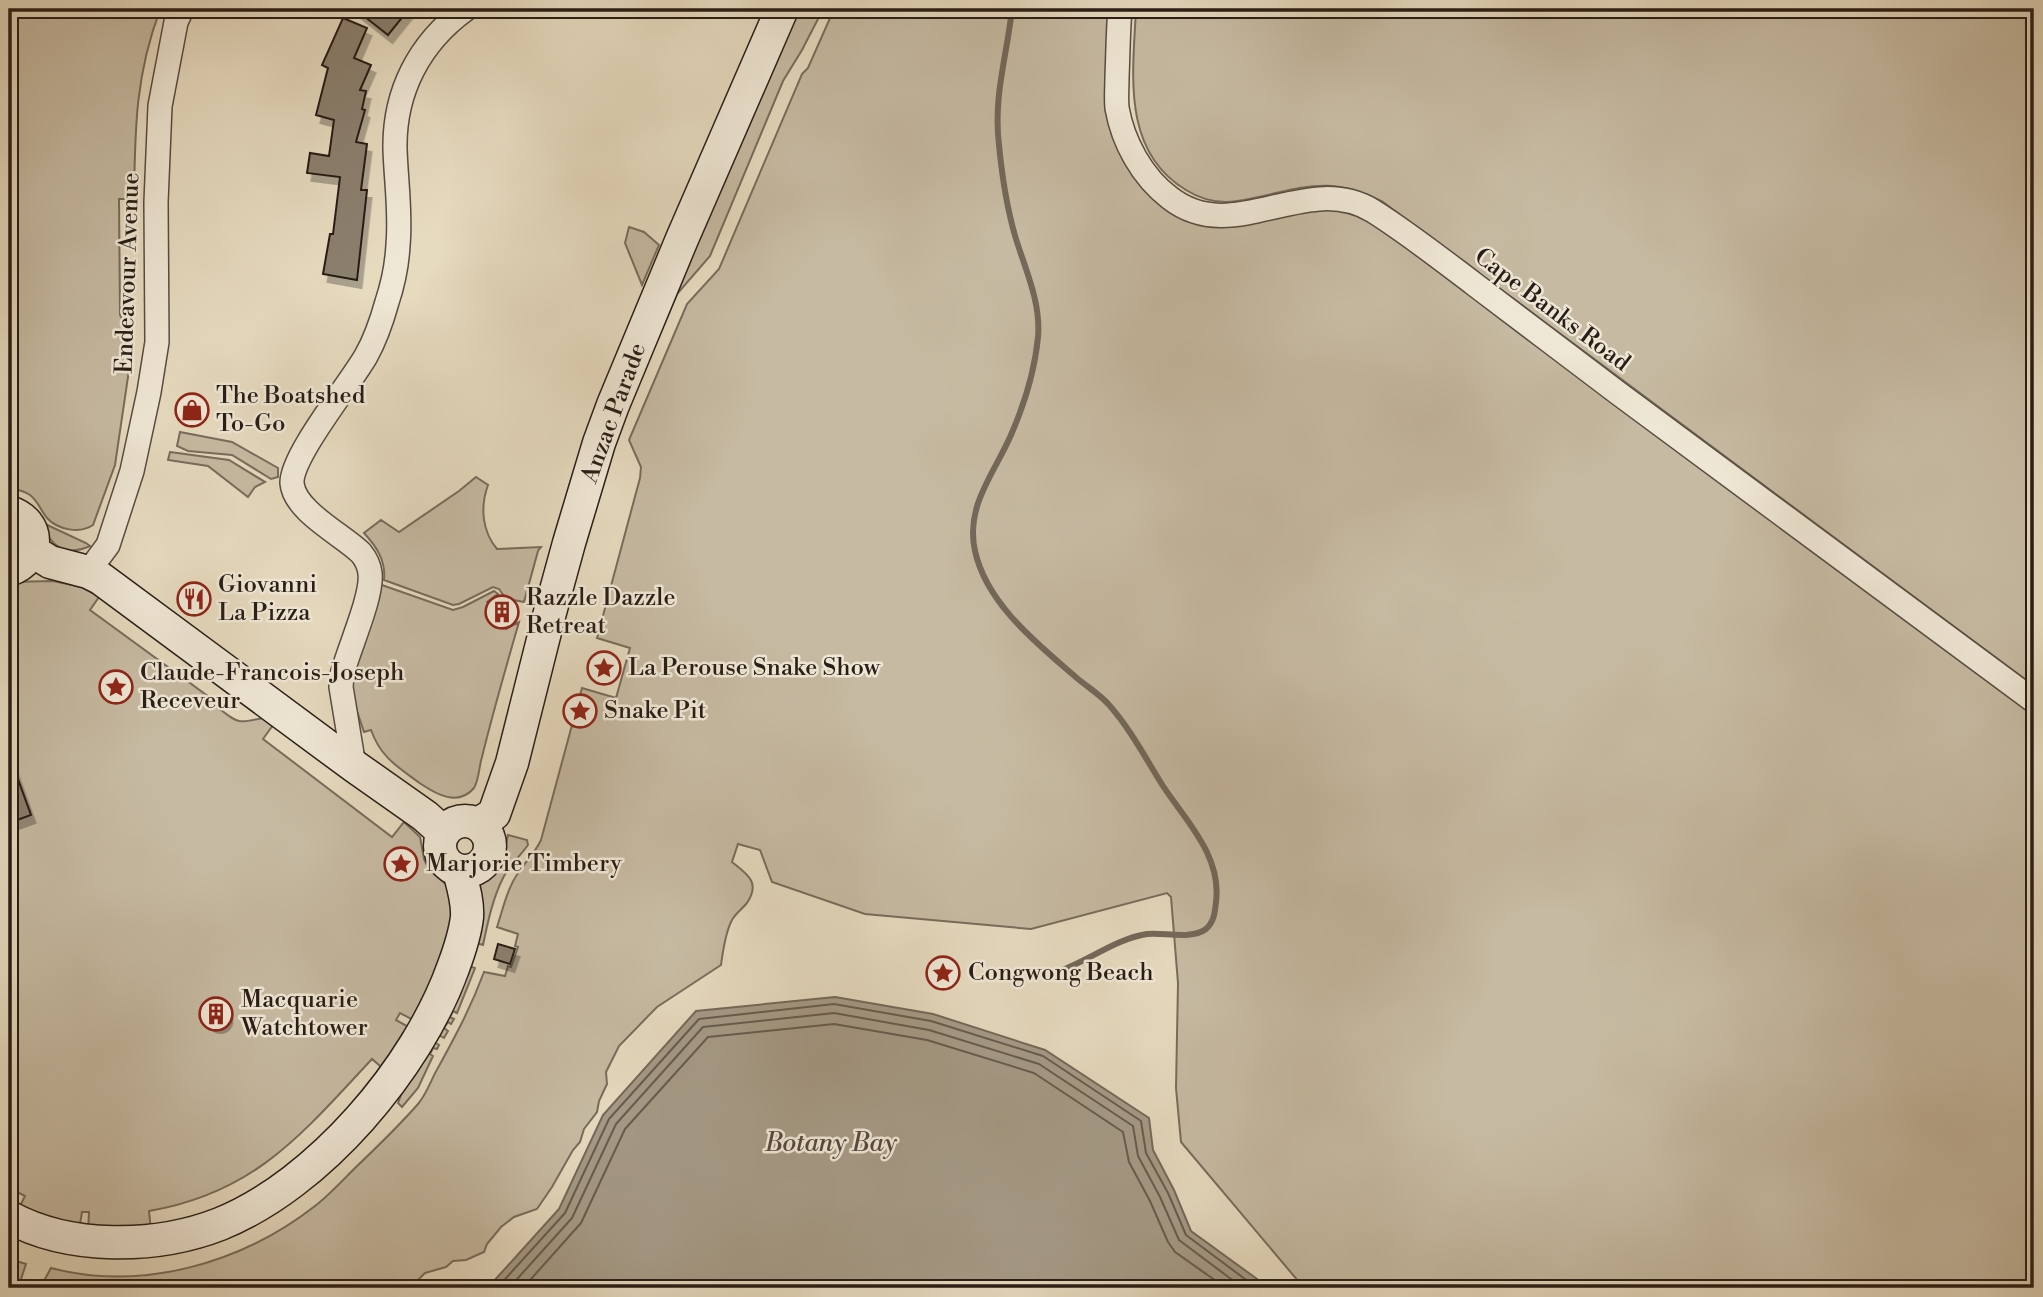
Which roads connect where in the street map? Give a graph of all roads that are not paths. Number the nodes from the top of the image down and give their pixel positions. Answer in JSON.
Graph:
{"nodes":[{"id":1,"x":182,"y":9,"type":"edge"},
{"id":2,"x":466,"y":9,"type":"edge"},
{"id":3,"x":782,"y":9,"type":"edge"},
{"id":4,"x":1120,"y":9,"type":"edge"},
{"id":5,"x":9,"y":512,"type":"edge"},
{"id":6,"x":20,"y":560,"type":"edge"},
{"id":7,"x":88,"y":572,"type":"junction"},
{"id":8,"x":2034,"y":701,"type":"edge"},
{"id":9,"x":354,"y":766,"type":"junction"},
{"id":10,"x":478,"y":824,"type":"junction"},
{"id":11,"x":444,"y":833,"type":"junction"},
{"id":12,"x":459,"y":871,"type":"junction"},
{"id":13,"x":9,"y":1217,"type":"edge"}],
"edges":[{"from":1,"to":7,"type":"street","name":"Endeavour Avenue"},
{"from":2,"to":9,"type":"street"},
{"from":3,"to":10,"type":"main road","name":"Anzac Parade"},
{"from":4,"to":8,"type":"street","name":"Cape Banks Road"},
{"from":5,"to":6,"type":"main road"},
{"from":6,"to":7,"type":"main road"},
{"from":7,"to":9,"type":"main road"},
{"from":9,"to":11,"type":"main road"},
{"from":10,"to":11,"type":"main road"},
{"from":10,"to":12,"type":"main road"},
{"from":11,"to":12,"type":"main road"},
{"from":12,"to":13,"type":"main road"}]}
